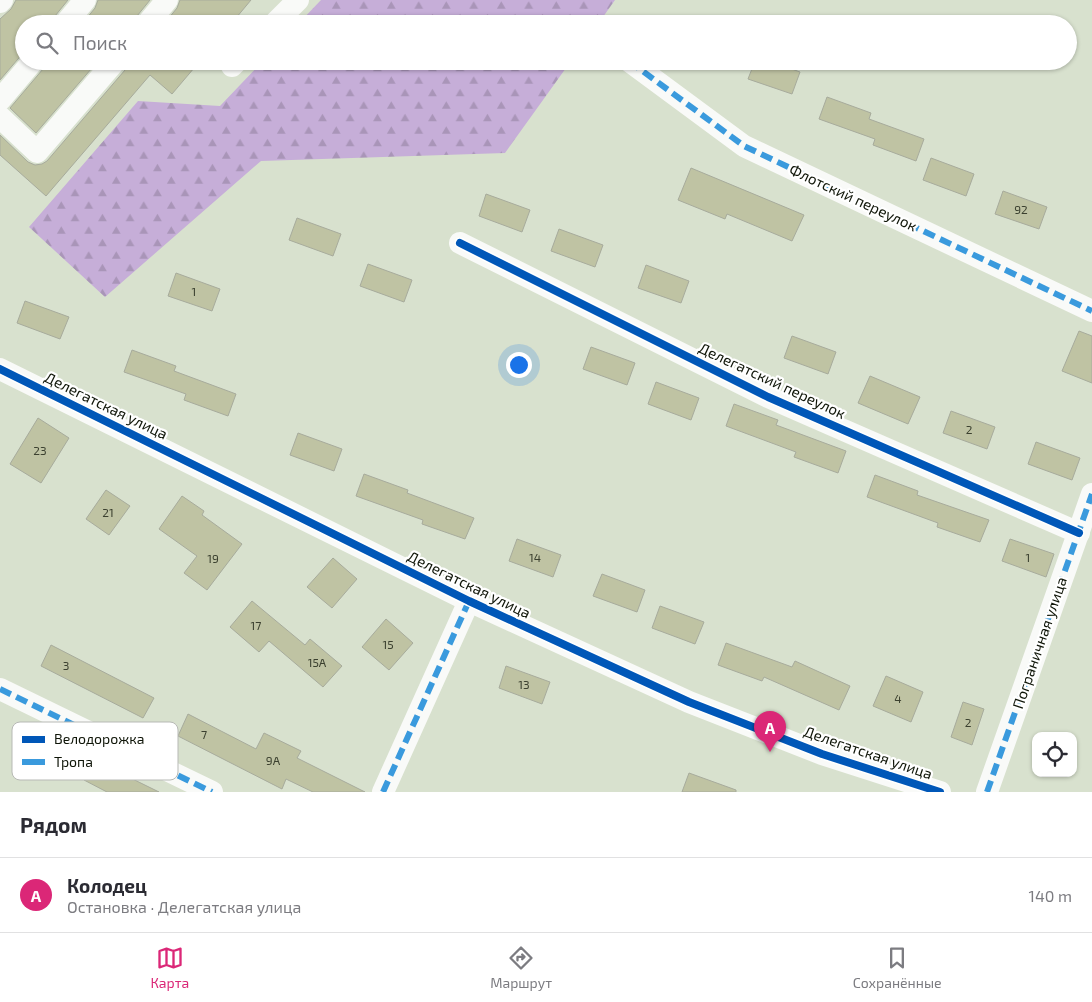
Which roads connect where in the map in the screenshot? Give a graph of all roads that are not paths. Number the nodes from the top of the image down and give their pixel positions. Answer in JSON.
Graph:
{"nodes":[{"id":1,"x":85,"y":0,"type":"edge"},
{"id":2,"x":167,"y":0,"type":"edge"},
{"id":3,"x":298,"y":0,"type":"edge"},
{"id":4,"x":72,"y":15,"type":"edge"},
{"id":5,"x":154,"y":15,"type":"edge"},
{"id":6,"x":283,"y":15,"type":"edge"},
{"id":7,"x":25,"y":70,"type":"edge"},
{"id":8,"x":107,"y":70,"type":"edge"},
{"id":9,"x":641,"y":70,"type":"edge"},
{"id":10,"x":0,"y":100,"type":"edge"},
{"id":11,"x":0,"y":117,"type":"edge"},
{"id":12,"x":460,"y":243,"type":"dead end"},
{"id":13,"x":1092,"y":311,"type":"edge"},
{"id":14,"x":0,"y":369,"type":"edge"},
{"id":15,"x":1092,"y":494,"type":"edge"},
{"id":16,"x":1078,"y":533,"type":"junction"},
{"id":17,"x":469,"y":601,"type":"junction"},
{"id":18,"x":0,"y":689,"type":"edge"},
{"id":19,"x":68,"y":722,"type":"edge"},
{"id":20,"x":178,"y":775,"type":"edge"},
{"id":21,"x":212,"y":792,"type":"edge"},
{"id":22,"x":383,"y":792,"type":"edge"},
{"id":23,"x":940,"y":792,"type":"edge"},
{"id":24,"x":987,"y":792,"type":"edge"}],
"edges":[{"from":1,"to":4,"type":"street"},
{"from":2,"to":5,"type":"street"},
{"from":3,"to":6,"type":"street"},
{"from":7,"to":10,"type":"street"},
{"from":8,"to":11,"type":"street"},
{"from":9,"to":13,"type":"street","name":"Флотский переулок"},
{"from":12,"to":16,"type":"street","name":"Делегатский переулок"},
{"from":14,"to":17,"type":"street","name":"Делегатская улица"},
{"from":15,"to":16,"type":"street","name":"Пограничная улица"},
{"from":16,"to":24,"type":"street","name":"Пограничная улица"},
{"from":17,"to":22,"type":"street"},
{"from":17,"to":23,"type":"street","name":"Делегатская улица"},
{"from":18,"to":19,"type":"street"},
{"from":20,"to":21,"type":"street"}]}
